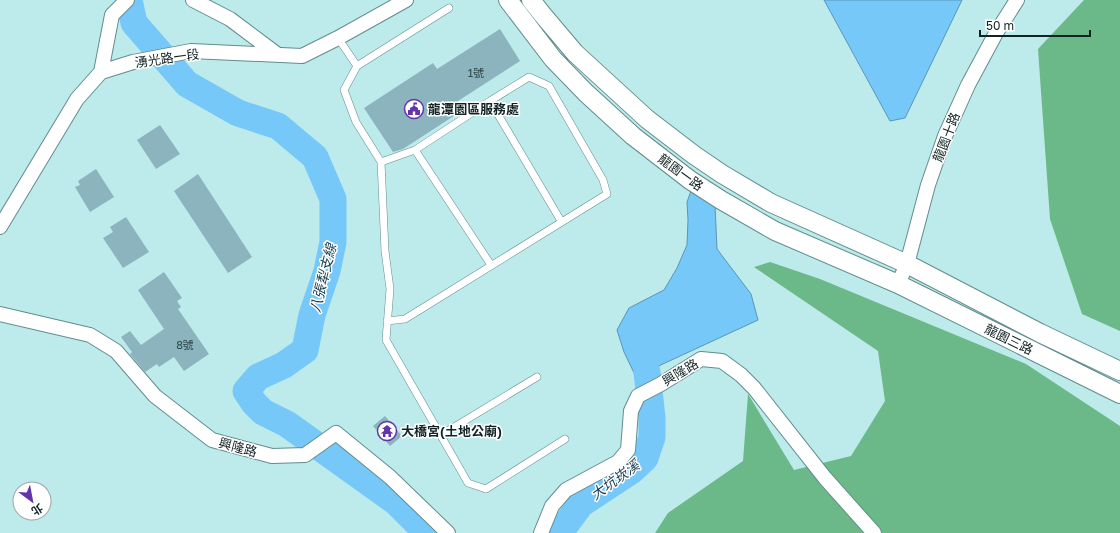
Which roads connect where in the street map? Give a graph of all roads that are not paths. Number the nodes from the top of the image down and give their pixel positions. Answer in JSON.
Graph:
{"nodes":[{"id":1,"x":128,"y":0,"type":"edge"},
{"id":2,"x":193,"y":0,"type":"edge"},
{"id":3,"x":406,"y":0,"type":"edge"},
{"id":4,"x":508,"y":0,"type":"edge"},
{"id":5,"x":531,"y":0,"type":"edge"},
{"id":6,"x":1018,"y":0,"type":"edge"},
{"id":7,"x":450,"y":8,"type":"dead end"},
{"id":8,"x":338,"y":38,"type":"junction"},
{"id":9,"x":278,"y":55,"type":"junction"},
{"id":10,"x":356,"y":66,"type":"junction"},
{"id":11,"x":101,"y":72,"type":"junction"},
{"id":12,"x":490,"y":101,"type":"junction"},
{"id":13,"x":415,"y":150,"type":"junction"},
{"id":14,"x":381,"y":162,"type":"junction"},
{"id":15,"x":561,"y":222,"type":"junction"},
{"id":16,"x":0,"y":227,"type":"edge"},
{"id":17,"x":907,"y":264,"type":"junction"},
{"id":18,"x":491,"y":265,"type":"junction"},
{"id":19,"x":898,"y":284,"type":"junction"},
{"id":20,"x":0,"y":314,"type":"edge"},
{"id":21,"x":387,"y":321,"type":"junction"},
{"id":22,"x":1120,"y":371,"type":"edge"},
{"id":23,"x":537,"y":377,"type":"dead end"},
{"id":24,"x":1120,"y":394,"type":"edge"},
{"id":25,"x":441,"y":435,"type":"junction"},
{"id":26,"x":565,"y":438,"type":"dead end"},
{"id":27,"x":448,"y":533,"type":"edge"},
{"id":28,"x":541,"y":533,"type":"edge"},
{"id":29,"x":874,"y":533,"type":"edge"}],
"edges":[{"from":1,"to":11,"type":"street"},
{"from":2,"to":9,"type":"street"},
{"from":3,"to":8,"type":"street","name":"湧光路一段"},
{"from":4,"to":19,"type":"street","name":"龍園一路"},
{"from":5,"to":17,"type":"street","name":"龍園一路"},
{"from":6,"to":17,"type":"street","name":"龍園十路"},
{"from":7,"to":10,"type":"lane"},
{"from":8,"to":9,"type":"street","name":"湧光路一段"},
{"from":8,"to":10,"type":"lane"},
{"from":9,"to":11,"type":"street","name":"湧光路一段"},
{"from":10,"to":14,"type":"lane"},
{"from":11,"to":16,"type":"street"},
{"from":12,"to":13,"type":"lane"},
{"from":12,"to":15,"type":"lane"},
{"from":12,"to":15,"type":"lane"},
{"from":13,"to":14,"type":"lane"},
{"from":13,"to":18,"type":"lane"},
{"from":14,"to":21,"type":"lane"},
{"from":15,"to":18,"type":"lane"},
{"from":17,"to":19,"type":"street","name":"龍園十路"},
{"from":17,"to":22,"type":"street","name":"龍園三路"},
{"from":18,"to":21,"type":"lane"},
{"from":19,"to":24,"type":"street","name":"龍園三路"},
{"from":20,"to":27,"type":"street","name":"興隆路"},
{"from":21,"to":25,"type":"lane"},
{"from":23,"to":25,"type":"lane"},
{"from":25,"to":26,"type":"lane"},
{"from":28,"to":29,"type":"street","name":"興隆路"}]}
